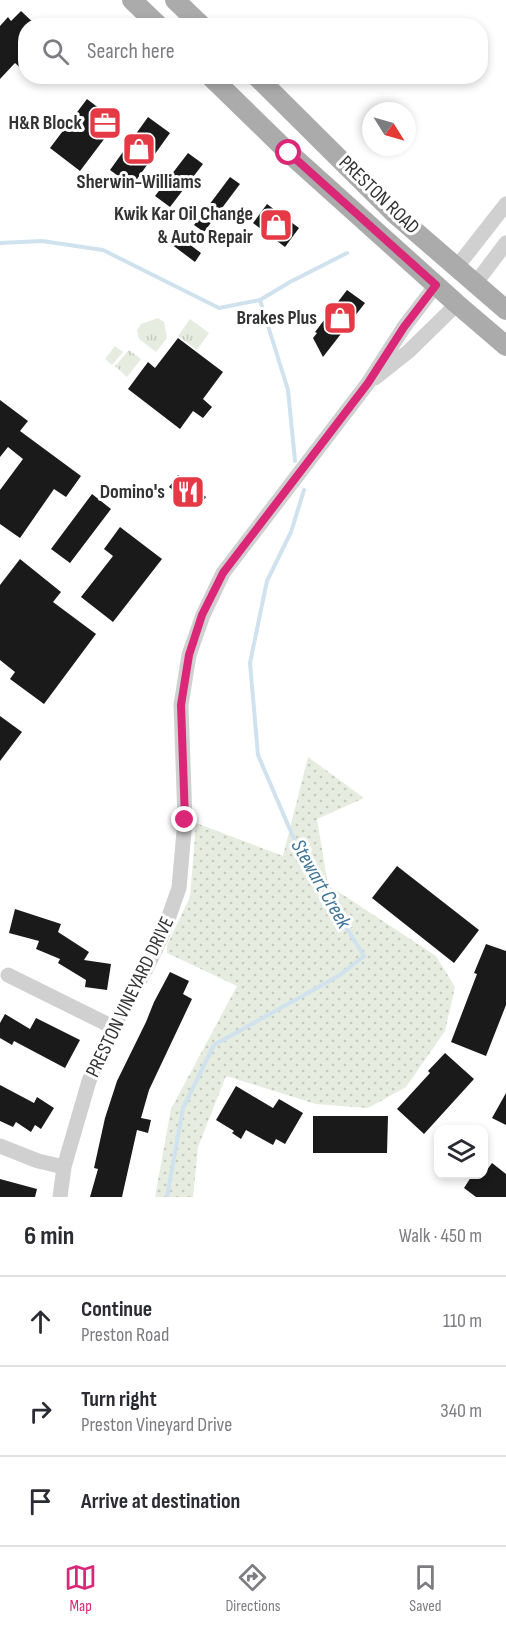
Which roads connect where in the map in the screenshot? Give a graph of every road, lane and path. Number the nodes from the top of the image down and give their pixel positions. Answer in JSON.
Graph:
{"nodes":[{"id":1,"x":132,"y":0,"type":"edge"},
{"id":2,"x":175,"y":0,"type":"edge"},
{"id":3,"x":151,"y":18,"type":"edge"},
{"id":4,"x":194,"y":18,"type":"edge"},
{"id":5,"x":218,"y":84,"type":"edge"},
{"id":6,"x":264,"y":84,"type":"edge"},
{"id":7,"x":506,"y":204,"type":"edge"},
{"id":8,"x":506,"y":243,"type":"edge"},
{"id":9,"x":456,"y":268,"type":"junction"},
{"id":10,"x":475,"y":284,"type":"junction"},
{"id":11,"x":436,"y":285,"type":"junction"},
{"id":12,"x":457,"y":304,"type":"junction"},
{"id":13,"x":506,"y":310,"type":"edge"},
{"id":14,"x":506,"y":345,"type":"edge"},
{"id":15,"x":368,"y":383,"type":"junction"},
{"id":16,"x":8,"y":975,"type":"dead end"},
{"id":17,"x":113,"y":1027,"type":"junction"},
{"id":18,"x":0,"y":1146,"type":"edge"},
{"id":19,"x":64,"y":1167,"type":"junction"},
{"id":20,"x":60,"y":1197,"type":"edge"}],
"edges":[{"from":1,"to":3,"type":"main road"},
{"from":2,"to":4,"type":"main road"},
{"from":5,"to":11,"type":"main road","name":"PRESTON ROAD"},
{"from":6,"to":9,"type":"main road","name":"PRESTON ROAD"},
{"from":7,"to":9,"type":"street"},
{"from":8,"to":10,"type":"street"},
{"from":9,"to":10,"type":"main road","name":"PRESTON ROAD"},
{"from":9,"to":11,"type":"main road"},
{"from":10,"to":12,"type":"main road"},
{"from":10,"to":13,"type":"main road","name":"PRESTON ROAD"},
{"from":11,"to":12,"type":"main road","name":"PRESTON ROAD"},
{"from":11,"to":15,"type":"street","name":"PRESTON VINEYARD DRIVE"},
{"from":12,"to":14,"type":"main road","name":"PRESTON ROAD"},
{"from":12,"to":15,"type":"street","name":"PRESTON VINEYARD DRIVE"},
{"from":15,"to":17,"type":"street","name":"PRESTON VINEYARD DRIVE"},
{"from":16,"to":17,"type":"street"},
{"from":17,"to":19,"type":"street","name":"PRESTON VINEYARD DRIVE"},
{"from":18,"to":19,"type":"street"},
{"from":19,"to":20,"type":"street","name":"PRESTON VINEYARD DRIVE"}]}
